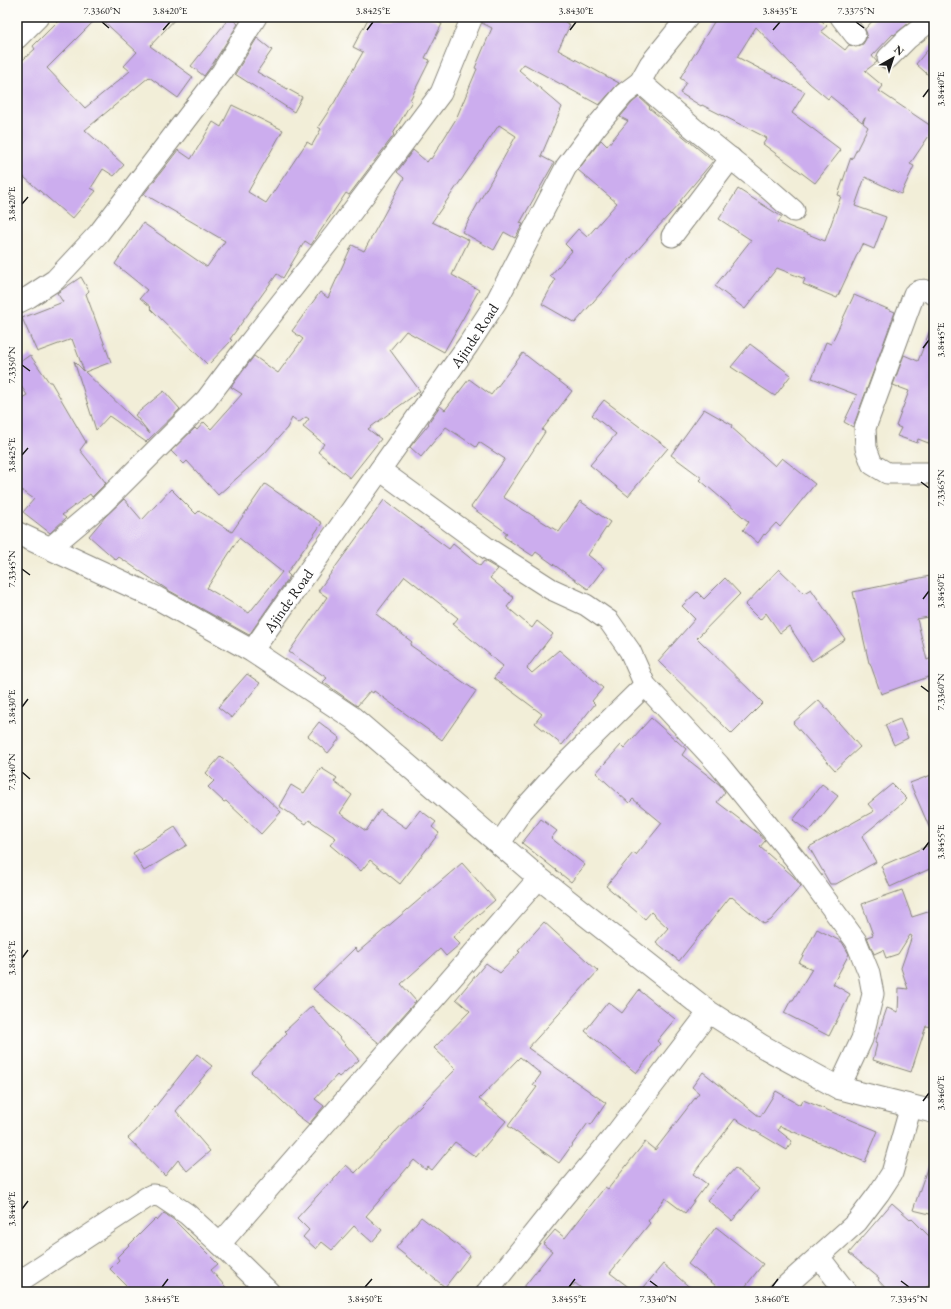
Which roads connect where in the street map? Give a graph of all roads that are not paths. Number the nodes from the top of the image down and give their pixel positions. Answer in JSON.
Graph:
{"nodes":[{"id":1,"x":38,"y":17,"type":"edge"},
{"id":2,"x":256,"y":17,"type":"edge"},
{"id":3,"x":472,"y":17,"type":"edge"},
{"id":4,"x":688,"y":17,"type":"edge"},
{"id":5,"x":841,"y":17,"type":"edge"},
{"id":6,"x":934,"y":18,"type":"edge"},
{"id":7,"x":855,"y":36,"type":"dead end"},
{"id":8,"x":17,"y":38,"type":"edge"},
{"id":9,"x":888,"y":58,"type":"dead end"},
{"id":10,"x":640,"y":82,"type":"junction"},
{"id":11,"x":731,"y":158,"type":"junction"},
{"id":12,"x":794,"y":211,"type":"dead end"},
{"id":13,"x":672,"y":236,"type":"dead end"},
{"id":14,"x":934,"y":294,"type":"edge"},
{"id":15,"x":17,"y":304,"type":"edge"},
{"id":16,"x":380,"y":470,"type":"junction"},
{"id":17,"x":934,"y":473,"type":"edge"},
{"id":18,"x":17,"y":533,"type":"edge"},
{"id":19,"x":50,"y":548,"type":"junction"},
{"id":20,"x":252,"y":651,"type":"junction"},
{"id":21,"x":645,"y":685,"type":"junction"},
{"id":22,"x":499,"y":844,"type":"junction"},
{"id":23,"x":539,"y":878,"type":"junction"},
{"id":24,"x":709,"y":1012,"type":"junction"},
{"id":25,"x":839,"y":1088,"type":"junction"},
{"id":26,"x":911,"y":1106,"type":"junction"},
{"id":27,"x":934,"y":1112,"type":"edge"},
{"id":28,"x":220,"y":1244,"type":"junction"},
{"id":29,"x":819,"y":1257,"type":"junction"},
{"id":30,"x":17,"y":1283,"type":"edge"},
{"id":31,"x":269,"y":1292,"type":"edge"},
{"id":32,"x":487,"y":1292,"type":"edge"},
{"id":33,"x":778,"y":1292,"type":"edge"},
{"id":34,"x":846,"y":1292,"type":"edge"}],
"edges":[{"from":1,"to":8,"type":"street"},
{"from":2,"to":15,"type":"street"},
{"from":3,"to":19,"type":"street"},
{"from":4,"to":10,"type":"street","name":"Ajinde Road"},
{"from":5,"to":7,"type":"street"},
{"from":6,"to":9,"type":"street"},
{"from":10,"to":11,"type":"street"},
{"from":10,"to":16,"type":"street","name":"Ajinde Road"},
{"from":11,"to":12,"type":"street"},
{"from":11,"to":13,"type":"street"},
{"from":14,"to":17,"type":"street"},
{"from":16,"to":20,"type":"street","name":"Ajinde Road"},
{"from":16,"to":21,"type":"street"},
{"from":18,"to":19,"type":"street"},
{"from":19,"to":20,"type":"street"},
{"from":20,"to":22,"type":"street"},
{"from":21,"to":22,"type":"street"},
{"from":21,"to":25,"type":"street"},
{"from":22,"to":23,"type":"street"},
{"from":23,"to":24,"type":"street"},
{"from":23,"to":28,"type":"street"},
{"from":24,"to":25,"type":"street"},
{"from":24,"to":32,"type":"street"},
{"from":25,"to":26,"type":"street"},
{"from":26,"to":27,"type":"street"},
{"from":26,"to":29,"type":"street"},
{"from":28,"to":30,"type":"street"},
{"from":28,"to":31,"type":"street"},
{"from":29,"to":33,"type":"street"},
{"from":29,"to":34,"type":"street"}]}
